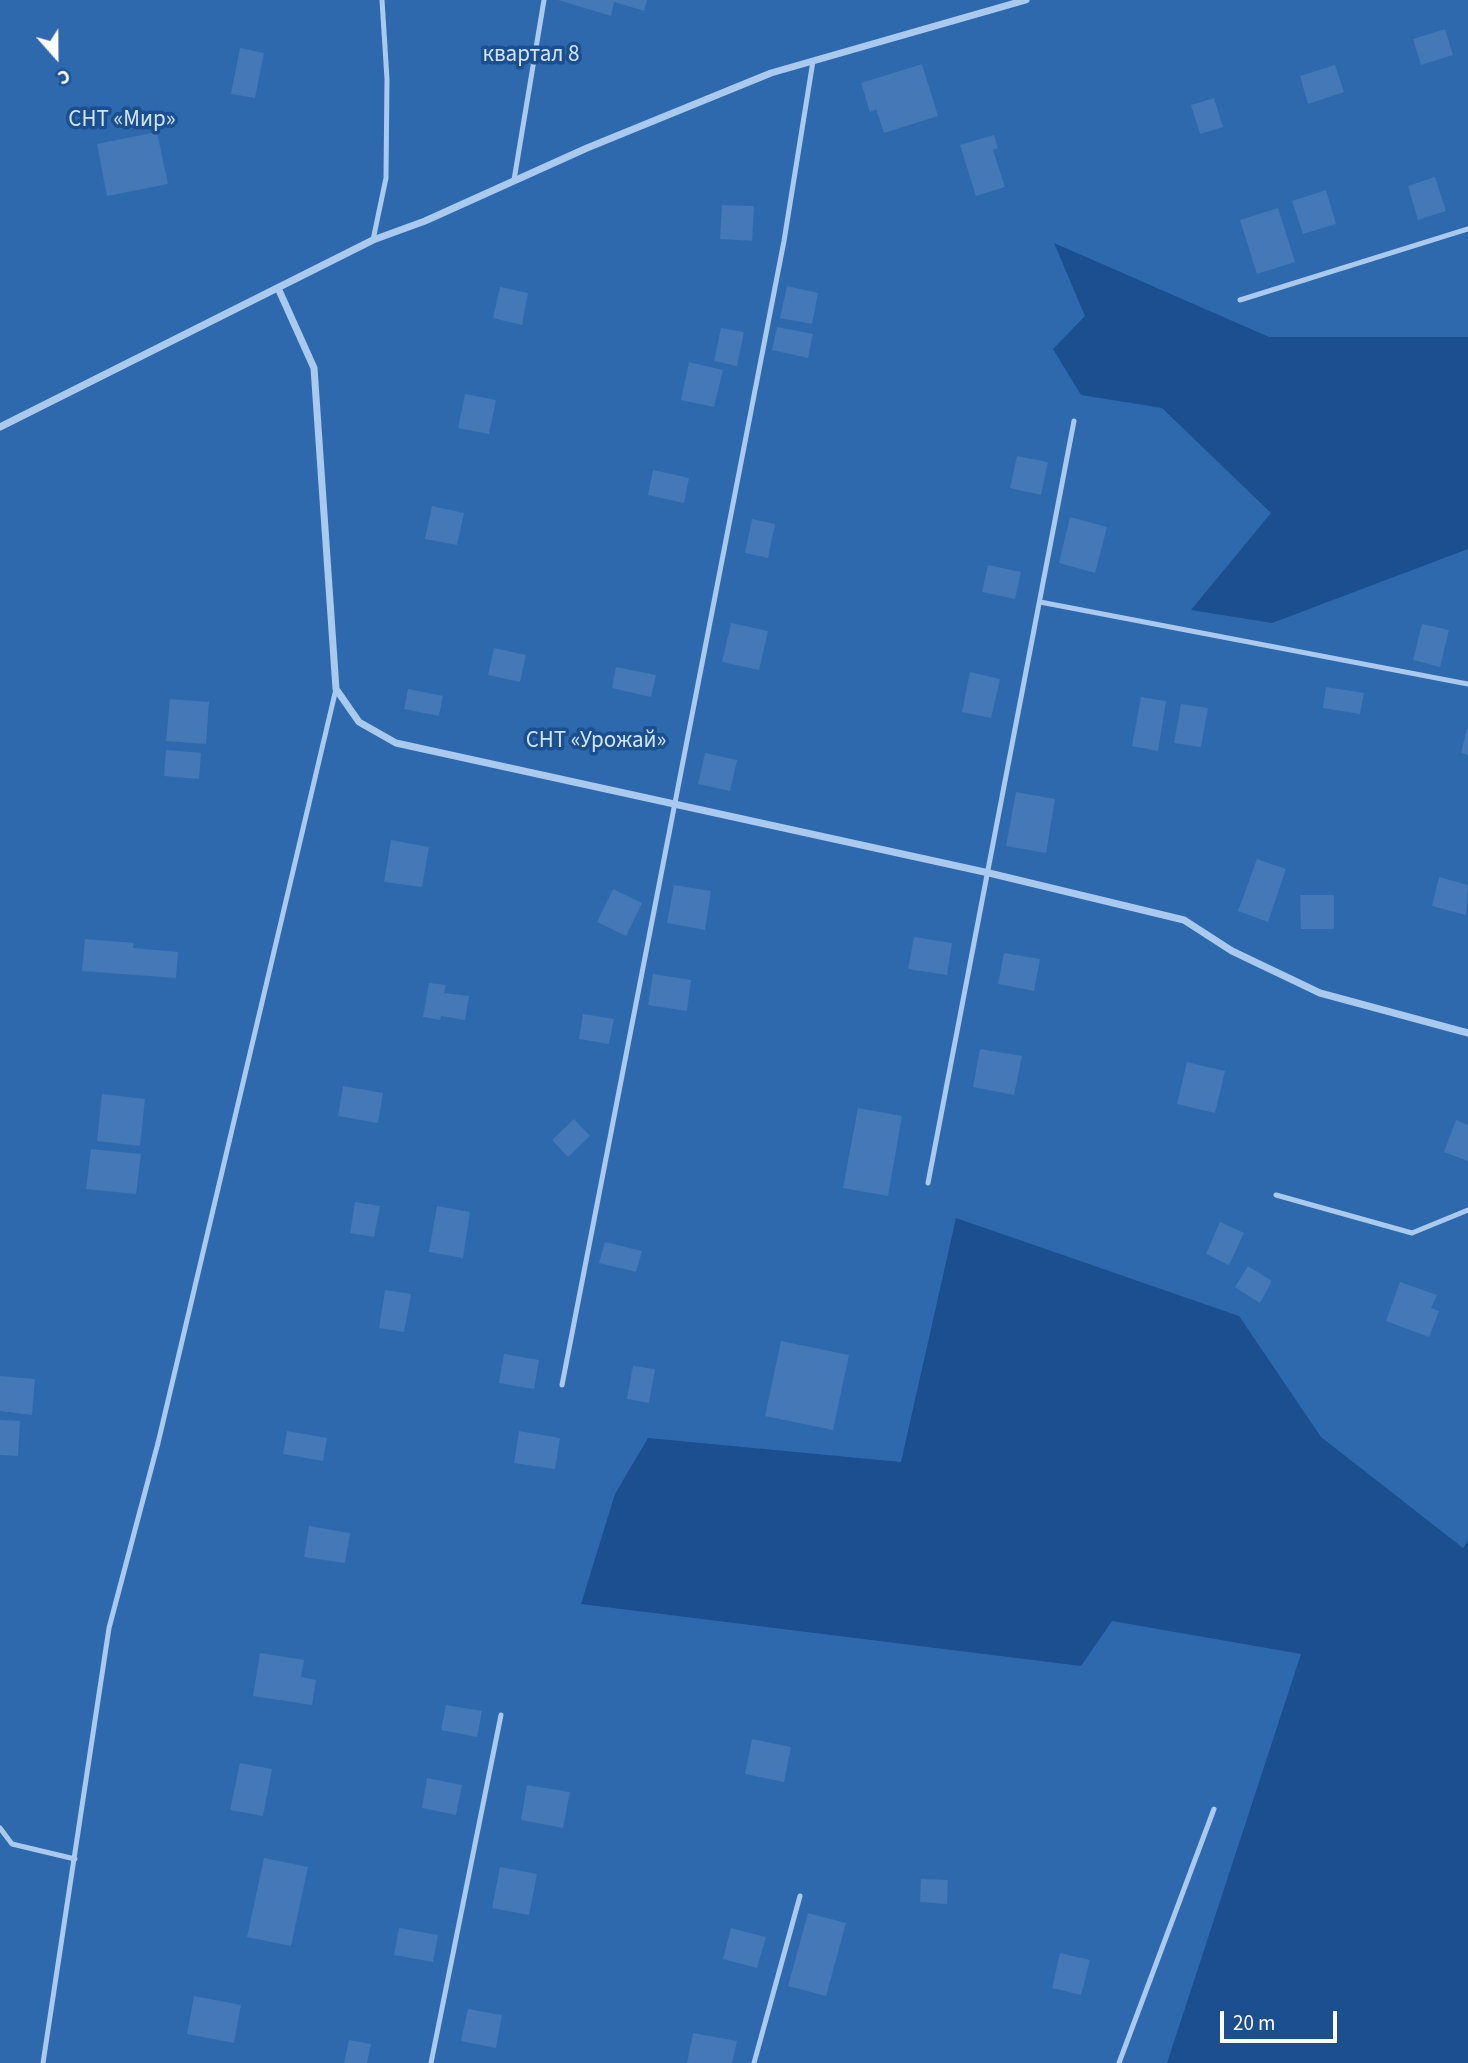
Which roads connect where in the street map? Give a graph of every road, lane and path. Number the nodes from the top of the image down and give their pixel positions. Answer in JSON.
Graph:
{"nodes":[{"id":1,"x":382,"y":0,"type":"edge"},
{"id":2,"x":544,"y":0,"type":"edge"},
{"id":3,"x":1026,"y":0,"type":"edge"},
{"id":4,"x":813,"y":61,"type":"junction"},
{"id":5,"x":514,"y":180,"type":"junction"},
{"id":6,"x":1468,"y":229,"type":"edge"},
{"id":7,"x":373,"y":240,"type":"junction"},
{"id":8,"x":278,"y":288,"type":"junction"},
{"id":9,"x":1240,"y":300,"type":"dead end"},
{"id":10,"x":1074,"y":421,"type":"dead end"},
{"id":11,"x":0,"y":427,"type":"edge"},
{"id":12,"x":1040,"y":602,"type":"junction"},
{"id":13,"x":1468,"y":684,"type":"edge"},
{"id":14,"x":336,"y":689,"type":"junction"},
{"id":15,"x":677,"y":804,"type":"junction"},
{"id":16,"x":989,"y":873,"type":"junction"},
{"id":17,"x":1468,"y":1033,"type":"edge"},
{"id":18,"x":928,"y":1183,"type":"dead end"},
{"id":19,"x":1276,"y":1195,"type":"dead end"},
{"id":20,"x":1468,"y":1210,"type":"edge"},
{"id":21,"x":562,"y":1385,"type":"dead end"},
{"id":22,"x":501,"y":1715,"type":"dead end"},
{"id":23,"x":1214,"y":1809,"type":"dead end"},
{"id":24,"x":0,"y":1828,"type":"edge"},
{"id":25,"x":75,"y":1859,"type":"junction"},
{"id":26,"x":800,"y":1896,"type":"dead end"},
{"id":27,"x":43,"y":2063,"type":"edge"},
{"id":28,"x":431,"y":2063,"type":"edge"},
{"id":29,"x":754,"y":2063,"type":"edge"},
{"id":30,"x":1119,"y":2063,"type":"edge"}],
"edges":[{"from":1,"to":7,"type":"lane"},
{"from":2,"to":5,"type":"lane"},
{"from":3,"to":4,"type":"street"},
{"from":4,"to":5,"type":"street"},
{"from":4,"to":15,"type":"lane"},
{"from":5,"to":7,"type":"street"},
{"from":6,"to":9,"type":"lane"},
{"from":7,"to":8,"type":"street"},
{"from":8,"to":11,"type":"street"},
{"from":8,"to":14,"type":"street"},
{"from":10,"to":12,"type":"lane"},
{"from":12,"to":13,"type":"lane"},
{"from":12,"to":16,"type":"lane"},
{"from":14,"to":15,"type":"street"},
{"from":14,"to":25,"type":"lane"},
{"from":15,"to":16,"type":"street"},
{"from":15,"to":21,"type":"lane"},
{"from":16,"to":17,"type":"street"},
{"from":16,"to":18,"type":"lane"},
{"from":19,"to":20,"type":"lane"},
{"from":22,"to":28,"type":"lane"},
{"from":23,"to":30,"type":"lane"},
{"from":24,"to":25,"type":"lane"},
{"from":25,"to":27,"type":"lane"},
{"from":26,"to":29,"type":"lane"}]}
